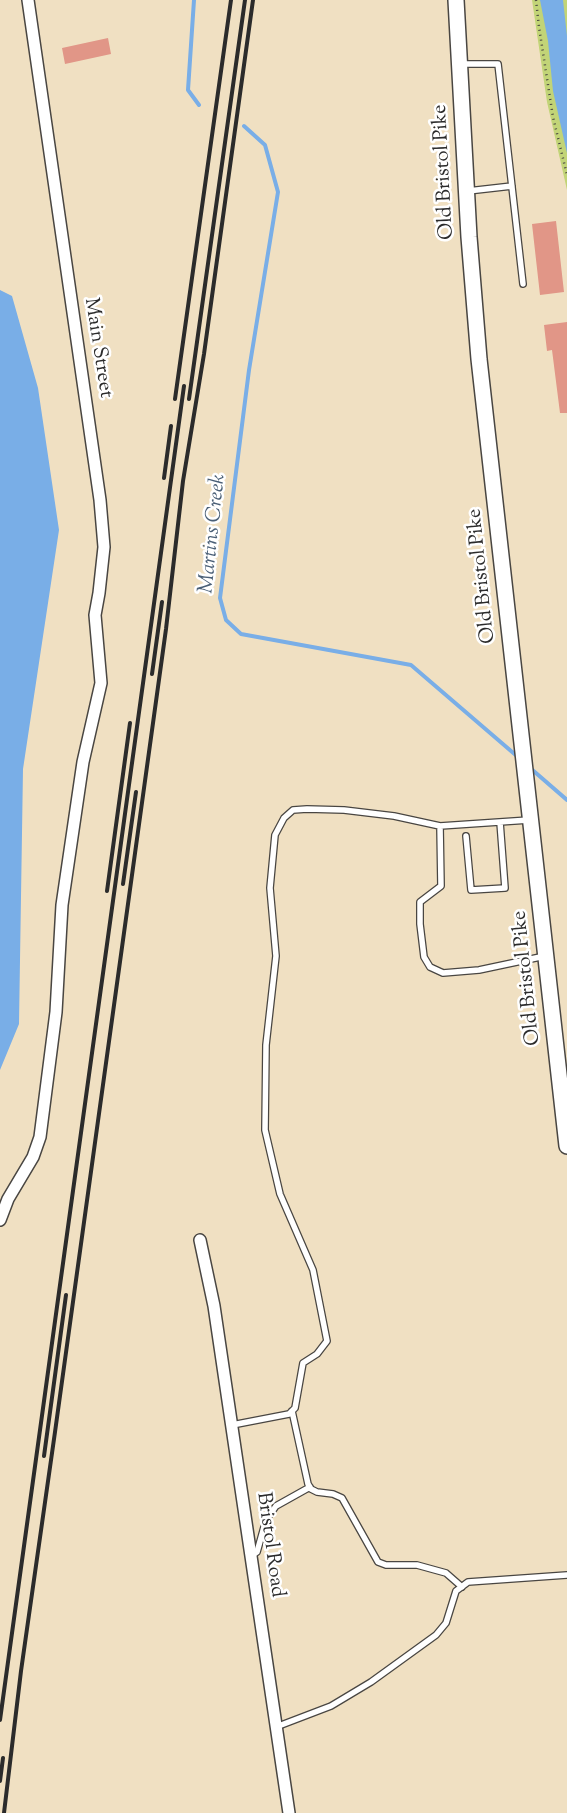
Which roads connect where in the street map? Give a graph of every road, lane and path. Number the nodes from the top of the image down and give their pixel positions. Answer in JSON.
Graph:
{"nodes":[{"id":1,"x":28,"y":0,"type":"edge"},
{"id":2,"x":456,"y":0,"type":"edge"},
{"id":3,"x":536,"y":0,"type":"edge"},
{"id":4,"x":460,"y":64,"type":"junction"},
{"id":5,"x":567,"y":175,"type":"edge"},
{"id":6,"x":512,"y":186,"type":"junction"},
{"id":7,"x":466,"y":192,"type":"junction"},
{"id":8,"x":523,"y":284,"type":"dead end"},
{"id":9,"x":531,"y":820,"type":"junction"},
{"id":10,"x":500,"y":822,"type":"junction"},
{"id":11,"x":440,"y":826,"type":"junction"},
{"id":12,"x":466,"y":836,"type":"dead end"},
{"id":13,"x":545,"y":956,"type":"junction"},
{"id":14,"x":567,"y":1146,"type":"edge"},
{"id":15,"x":0,"y":1220,"type":"edge"},
{"id":16,"x":200,"y":1240,"type":"dead end"},
{"id":17,"x":292,"y":1411,"type":"junction"},
{"id":18,"x":232,"y":1425,"type":"junction"},
{"id":19,"x":310,"y":1487,"type":"junction"},
{"id":20,"x":251,"y":1556,"type":"junction"},
{"id":21,"x":567,"y":1575,"type":"edge"},
{"id":22,"x":462,"y":1587,"type":"junction"},
{"id":23,"x":276,"y":1727,"type":"junction"},
{"id":24,"x":289,"y":1813,"type":"edge"}],
"edges":[{"from":1,"to":15,"type":"street","name":"Main Street"},
{"from":2,"to":4,"type":"main road","name":"Old Bristol Pike"},
{"from":3,"to":5,"type":"path"},
{"from":4,"to":6,"type":"lane"},
{"from":4,"to":7,"type":"main road","name":"Old Bristol Pike"},
{"from":6,"to":7,"type":"lane"},
{"from":6,"to":8,"type":"lane"},
{"from":7,"to":9,"type":"main road","name":"Old Bristol Pike"},
{"from":9,"to":10,"type":"lane"},
{"from":9,"to":13,"type":"main road","name":"Old Bristol Pike"},
{"from":10,"to":11,"type":"lane"},
{"from":10,"to":12,"type":"lane"},
{"from":11,"to":13,"type":"lane"},
{"from":11,"to":17,"type":"lane"},
{"from":13,"to":14,"type":"main road","name":"Old Bristol Pike"},
{"from":16,"to":18,"type":"street","name":"Bristol Road"},
{"from":17,"to":18,"type":"lane"},
{"from":17,"to":19,"type":"lane"},
{"from":18,"to":20,"type":"street","name":"Bristol Road"},
{"from":19,"to":20,"type":"lane"},
{"from":19,"to":22,"type":"lane"},
{"from":20,"to":23,"type":"street","name":"Bristol Road"},
{"from":21,"to":22,"type":"lane"},
{"from":22,"to":23,"type":"lane"},
{"from":23,"to":24,"type":"street","name":"Bristol Road"}]}
